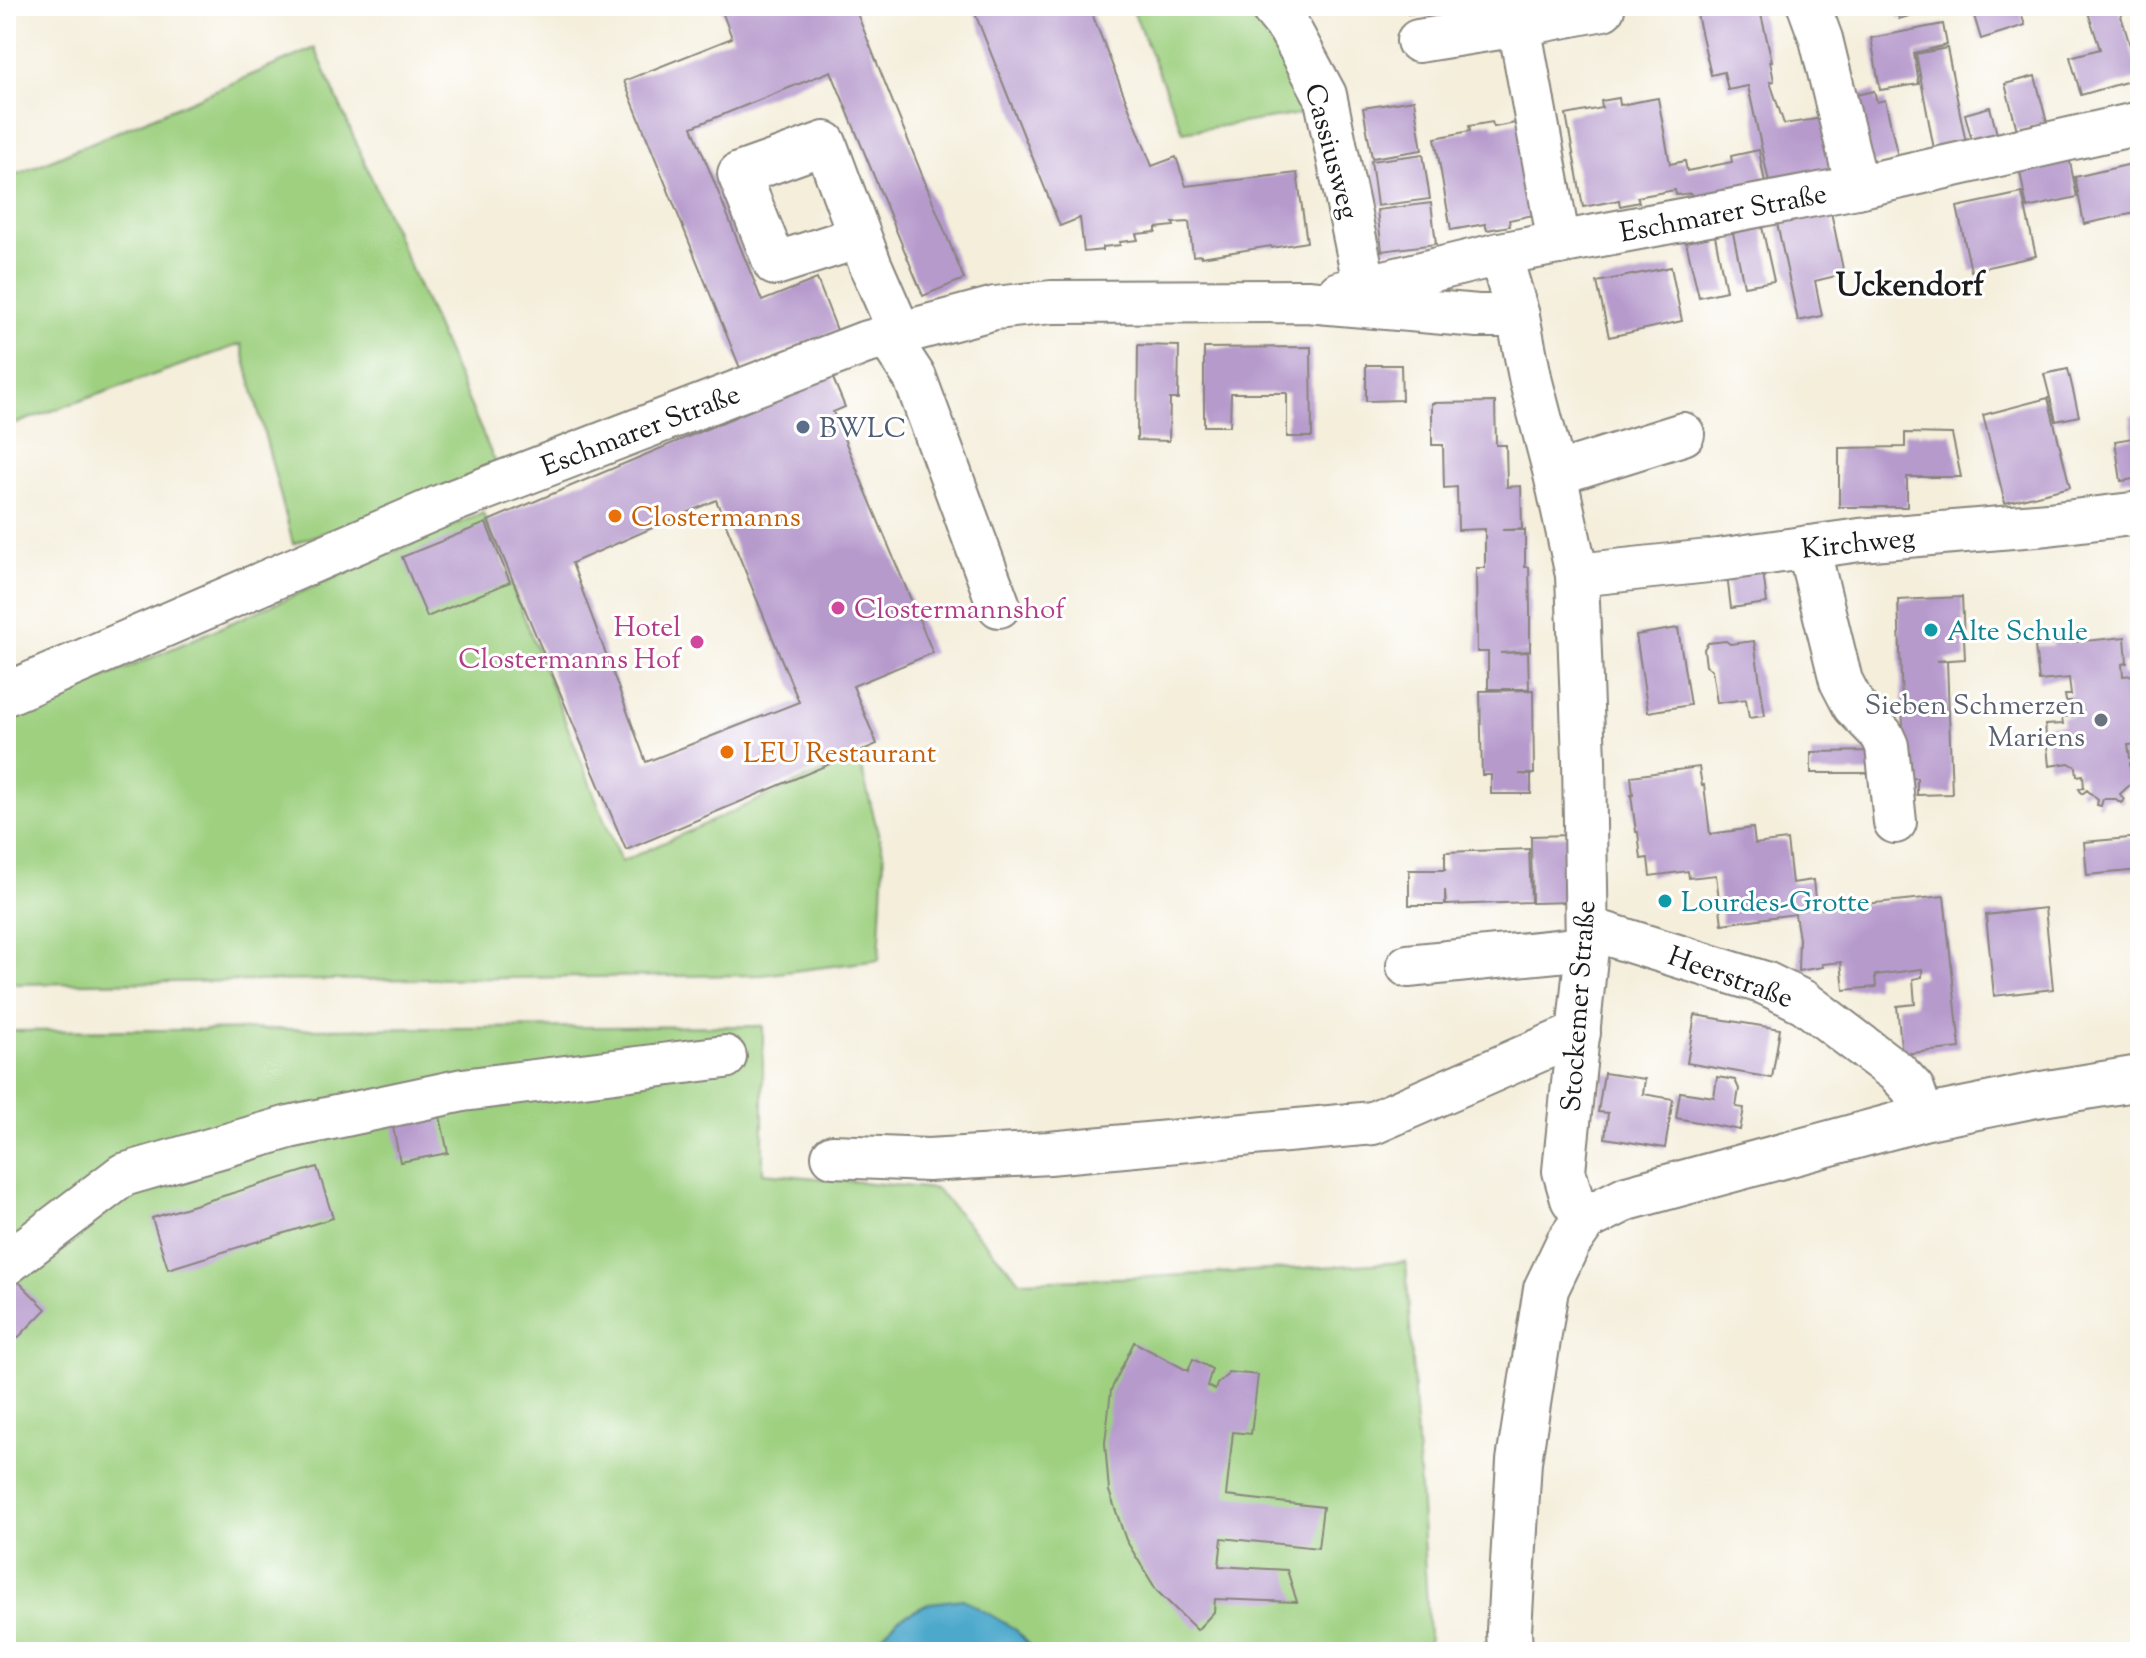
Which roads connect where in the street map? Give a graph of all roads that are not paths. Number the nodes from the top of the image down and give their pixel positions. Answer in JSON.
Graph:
{"nodes":[{"id":1,"x":1271,"y":6,"type":"edge"},
{"id":2,"x":1809,"y":6,"type":"edge"},
{"id":3,"x":1603,"y":9,"type":"dead end"},
{"id":4,"x":1519,"y":25,"type":"junction"},
{"id":5,"x":1418,"y":41,"type":"dead end"},
{"id":6,"x":2140,"y":123,"type":"edge"},
{"id":7,"x":1857,"y":187,"type":"junction"},
{"id":8,"x":859,"y":237,"type":"dead end"},
{"id":9,"x":1559,"y":243,"type":"junction"},
{"id":10,"x":1500,"y":254,"type":"junction"},
{"id":11,"x":1367,"y":296,"type":"junction"},
{"id":12,"x":1518,"y":316,"type":"junction"},
{"id":13,"x":894,"y":335,"type":"junction"},
{"id":14,"x":1683,"y":434,"type":"dead end"},
{"id":15,"x":1555,"y":474,"type":"junction"},
{"id":16,"x":2140,"y":513,"type":"edge"},
{"id":17,"x":1808,"y":547,"type":"junction"},
{"id":18,"x":1577,"y":575,"type":"junction"},
{"id":19,"x":999,"y":606,"type":"dead end"},
{"id":20,"x":6,"y":694,"type":"edge"},
{"id":21,"x":1895,"y":822,"type":"dead end"},
{"id":22,"x":1587,"y":938,"type":"junction"},
{"id":23,"x":1408,"y":966,"type":"dead end"},
{"id":24,"x":1579,"y":1033,"type":"junction"},
{"id":25,"x":725,"y":1057,"type":"dead end"},
{"id":26,"x":2140,"y":1078,"type":"edge"},
{"id":27,"x":1923,"y":1118,"type":"junction"},
{"id":28,"x":833,"y":1156,"type":"dead end"},
{"id":29,"x":1585,"y":1219,"type":"junction"},
{"id":30,"x":6,"y":1264,"type":"edge"},
{"id":31,"x":1510,"y":1652,"type":"edge"}],
"edges":[{"from":1,"to":11,"type":"street","name":"Cassiusweg"},
{"from":2,"to":7,"type":"street"},
{"from":3,"to":4,"type":"street"},
{"from":4,"to":5,"type":"street"},
{"from":4,"to":9,"type":"street"},
{"from":6,"to":7,"type":"street","name":"Eschmarer Straße"},
{"from":7,"to":9,"type":"street","name":"Eschmarer Straße"},
{"from":8,"to":13,"type":"street"},
{"from":9,"to":10,"type":"street","name":"Eschmarer Straße"},
{"from":10,"to":11,"type":"street","name":"Eschmarer Straße"},
{"from":10,"to":12,"type":"street","name":"Stockemer Straße"},
{"from":11,"to":12,"type":"street","name":"Eschmarer Straße"},
{"from":11,"to":13,"type":"street","name":"Eschmarer Straße"},
{"from":12,"to":15,"type":"street","name":"Stockemer Straße"},
{"from":13,"to":19,"type":"street"},
{"from":13,"to":20,"type":"street","name":"Eschmarer Straße"},
{"from":14,"to":15,"type":"street"},
{"from":15,"to":18,"type":"street","name":"Stockemer Straße"},
{"from":16,"to":17,"type":"street","name":"Kirchweg"},
{"from":17,"to":18,"type":"street","name":"Kirchweg"},
{"from":17,"to":21,"type":"street"},
{"from":18,"to":22,"type":"street","name":"Stockemer Straße"},
{"from":22,"to":23,"type":"street","name":"Heerstraße"},
{"from":22,"to":24,"type":"street","name":"Stockemer Straße"},
{"from":22,"to":27,"type":"street","name":"Heerstraße"},
{"from":24,"to":28,"type":"street"},
{"from":24,"to":29,"type":"street","name":"Stockemer Straße"},
{"from":25,"to":30,"type":"street"},
{"from":26,"to":27,"type":"main road"},
{"from":27,"to":29,"type":"main road"},
{"from":29,"to":31,"type":"main road"}]}
